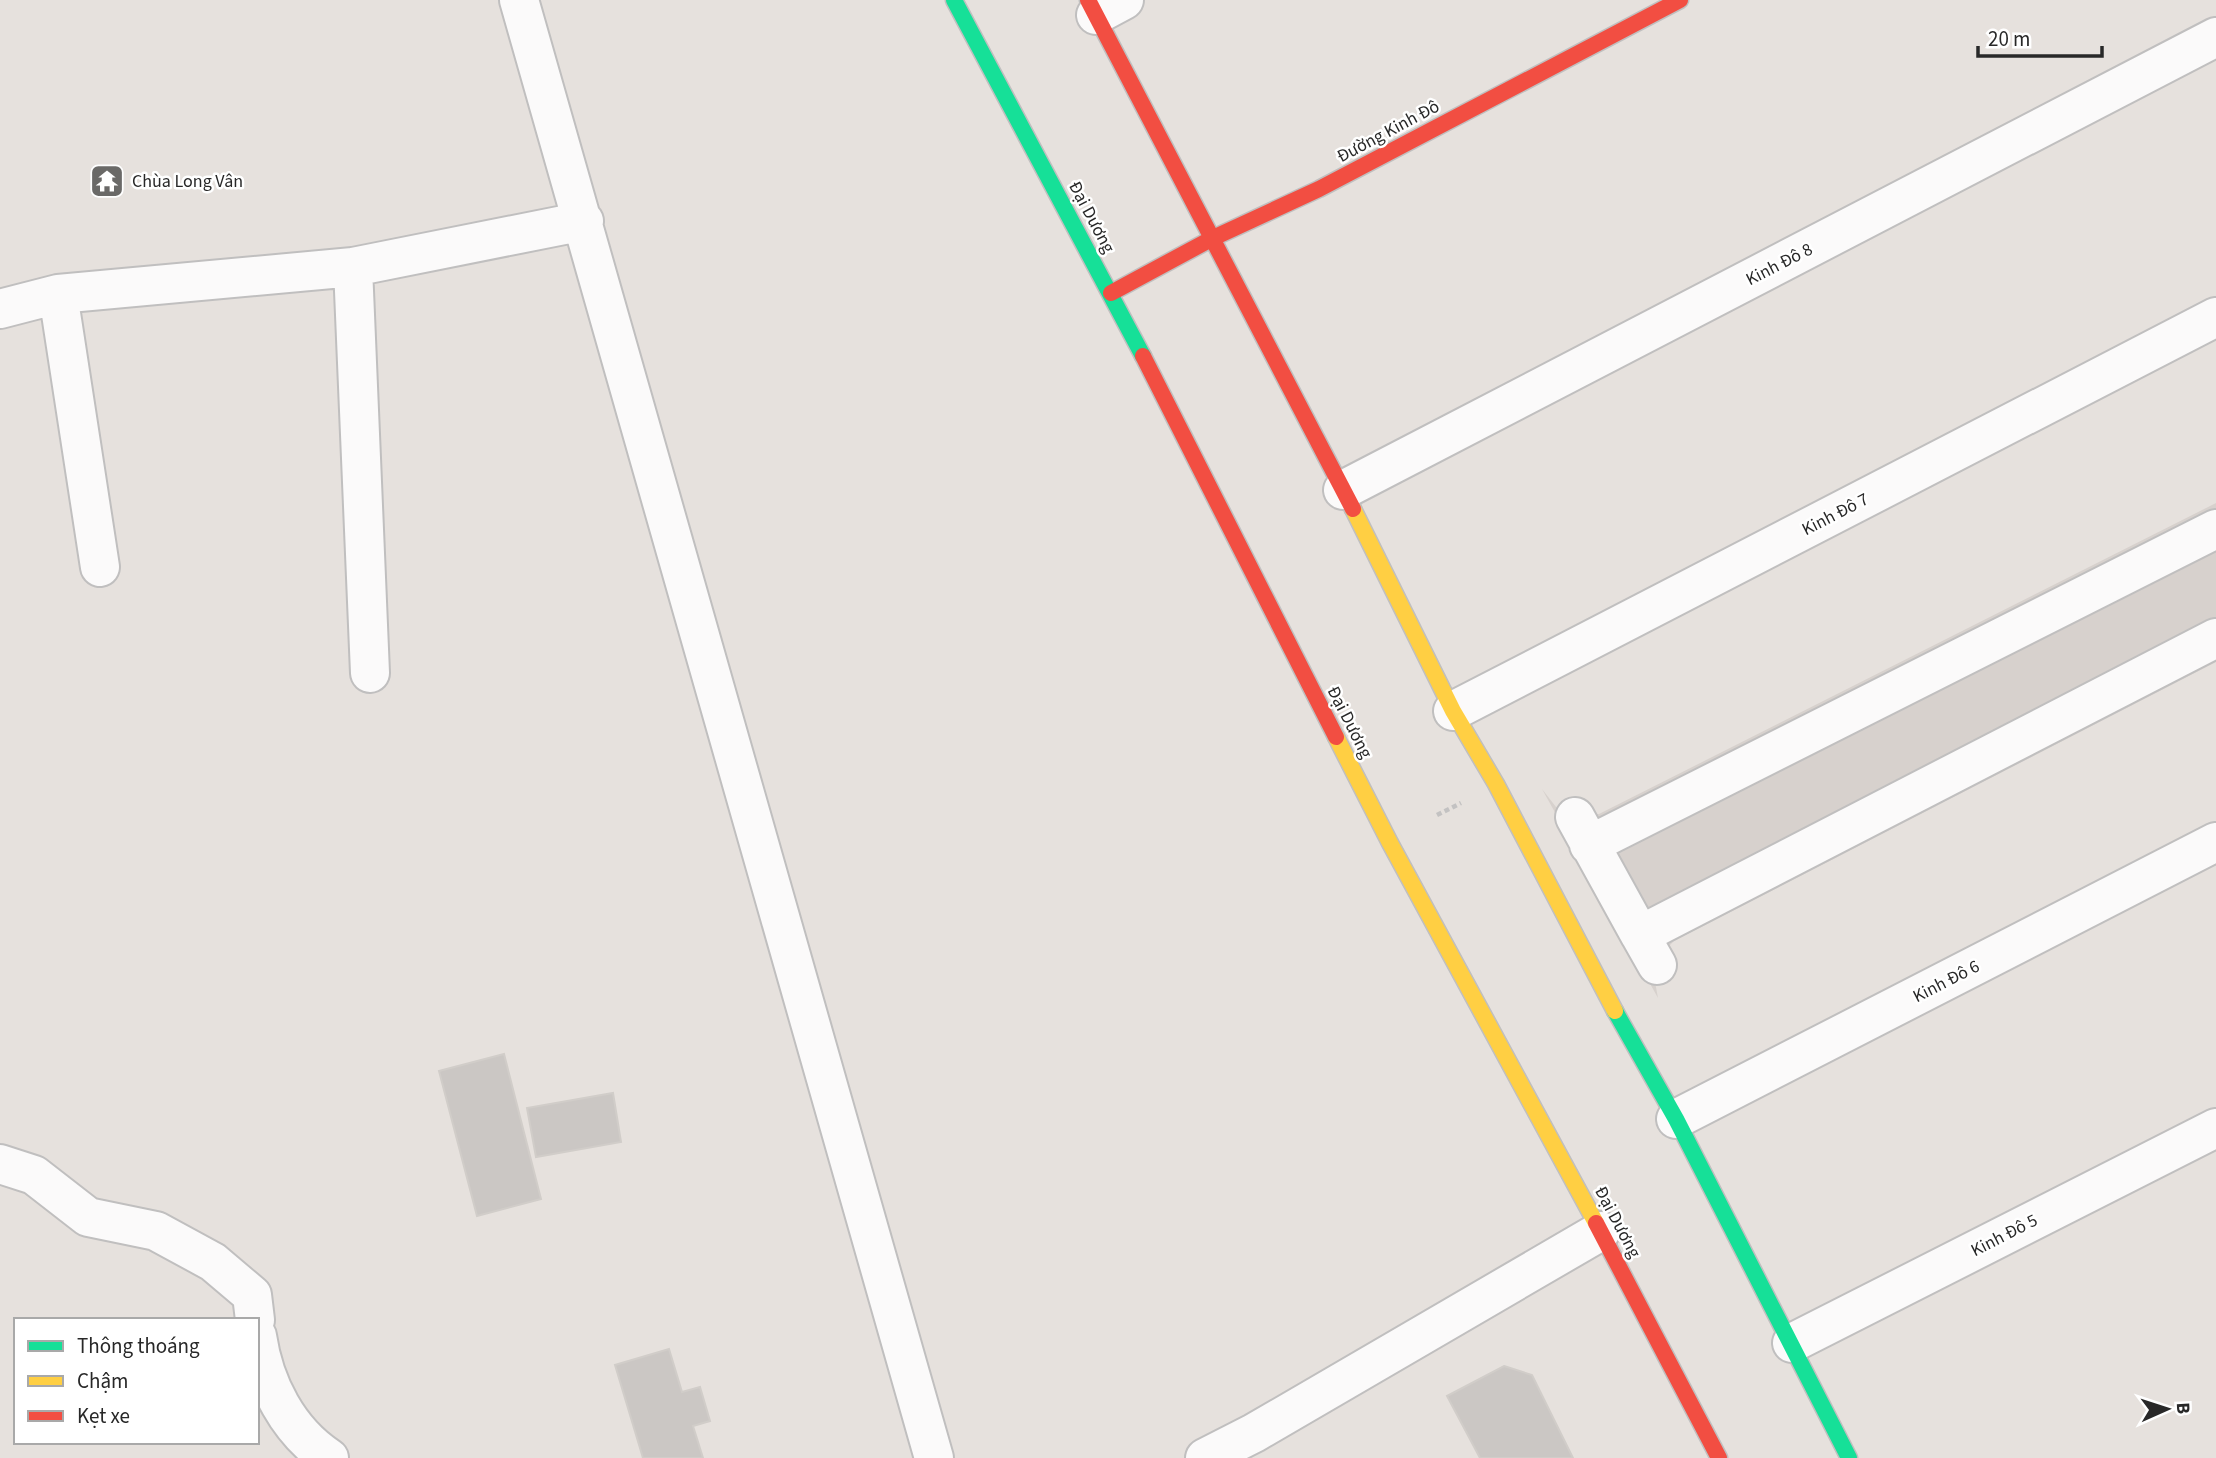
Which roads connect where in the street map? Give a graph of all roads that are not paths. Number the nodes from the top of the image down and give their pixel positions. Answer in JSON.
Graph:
{"nodes":[{"id":1,"x":519,"y":0,"type":"edge"},
{"id":2,"x":954,"y":0,"type":"edge"},
{"id":3,"x":1681,"y":0,"type":"edge"},
{"id":4,"x":1103,"y":5,"type":"edge"},
{"id":5,"x":2216,"y":37,"type":"edge"},
{"id":6,"x":584,"y":221,"type":"junction"},
{"id":7,"x":1213,"y":238,"type":"junction"},
{"id":8,"x":353,"y":267,"type":"junction"},
{"id":9,"x":1111,"y":293,"type":"junction"},
{"id":10,"x":58,"y":294,"type":"junction"},
{"id":11,"x":0,"y":309,"type":"edge"},
{"id":12,"x":2216,"y":317,"type":"edge"},
{"id":13,"x":1343,"y":490,"type":"junction"},
{"id":14,"x":2216,"y":529,"type":"edge"},
{"id":15,"x":100,"y":567,"type":"dead end"},
{"id":16,"x":2216,"y":638,"type":"edge"},
{"id":17,"x":370,"y":673,"type":"dead end"},
{"id":18,"x":1453,"y":710,"type":"junction"},
{"id":19,"x":2216,"y":842,"type":"edge"},
{"id":20,"x":1676,"y":1119,"type":"junction"},
{"id":21,"x":2216,"y":1128,"type":"edge"},
{"id":22,"x":0,"y":1164,"type":"edge"},
{"id":23,"x":1601,"y":1231,"type":"junction"},
{"id":24,"x":255,"y":1318,"type":"edge"},
{"id":25,"x":259,"y":1343,"type":"edge"},
{"id":26,"x":1792,"y":1343,"type":"junction"},
{"id":27,"x":1257,"y":1446,"type":"edge"},
{"id":28,"x":329,"y":1458,"type":"edge"},
{"id":29,"x":934,"y":1458,"type":"edge"},
{"id":30,"x":1205,"y":1458,"type":"edge"},
{"id":31,"x":1719,"y":1458,"type":"edge"},
{"id":32,"x":1849,"y":1458,"type":"edge"}],
"edges":[{"from":1,"to":6,"type":"street"},
{"from":2,"to":9,"type":"street","name":"Đại Dương"},
{"from":3,"to":7,"type":"street","name":"Đường Kinh Đô"},
{"from":4,"to":7,"type":"street"},
{"from":5,"to":13,"type":"street","name":"Kinh Đô 8"},
{"from":6,"to":8,"type":"street"},
{"from":6,"to":29,"type":"street"},
{"from":7,"to":9,"type":"street","name":"Đường Kinh Đô"},
{"from":7,"to":13,"type":"street"},
{"from":8,"to":10,"type":"street"},
{"from":8,"to":17,"type":"street"},
{"from":9,"to":23,"type":"street","name":"Đại Dương"},
{"from":10,"to":11,"type":"street"},
{"from":10,"to":15,"type":"street"},
{"from":12,"to":18,"type":"street","name":"Kinh Đô 7"},
{"from":13,"to":18,"type":"street"},
{"from":14,"to":16,"type":"street"},
{"from":18,"to":20,"type":"street"},
{"from":19,"to":20,"type":"street","name":"Kinh Đô 6"},
{"from":20,"to":26,"type":"street"},
{"from":21,"to":26,"type":"street","name":"Kinh Đô 5"},
{"from":22,"to":24,"type":"street"},
{"from":23,"to":27,"type":"street"},
{"from":23,"to":31,"type":"street","name":"Đại Dương"},
{"from":25,"to":28,"type":"street"},
{"from":26,"to":32,"type":"street"},
{"from":27,"to":30,"type":"street"}]}
